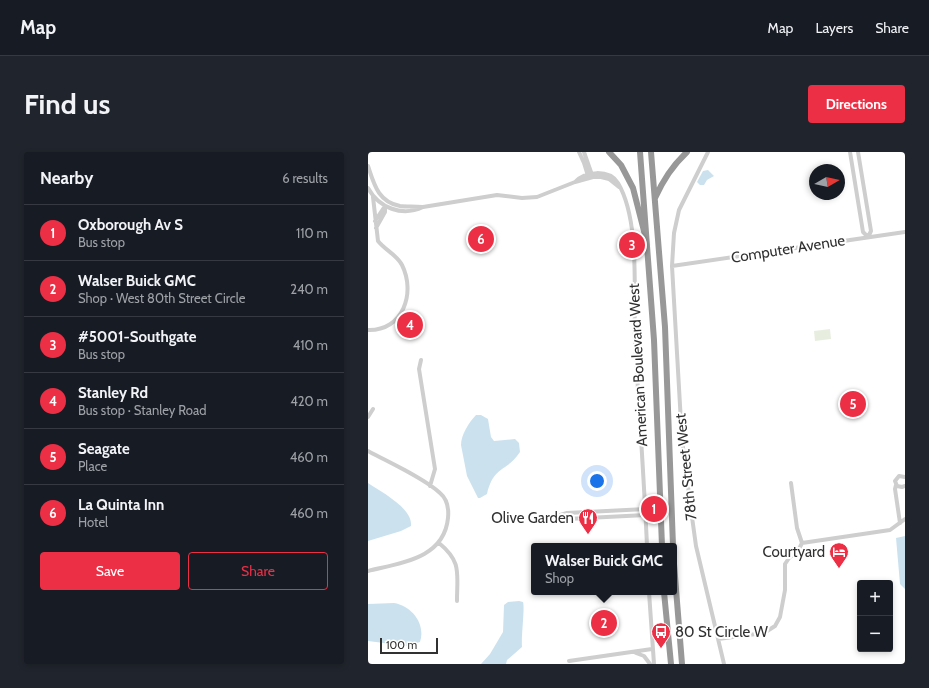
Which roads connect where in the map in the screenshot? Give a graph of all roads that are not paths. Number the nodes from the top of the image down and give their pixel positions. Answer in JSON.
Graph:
{"nodes":[{"id":1,"x":579,"y":152,"type":"edge"},
{"id":2,"x":584,"y":152,"type":"edge"},
{"id":3,"x":610,"y":152,"type":"edge"},
{"id":4,"x":640,"y":152,"type":"edge"},
{"id":5,"x":651,"y":152,"type":"edge"},
{"id":6,"x":687,"y":152,"type":"edge"},
{"id":7,"x":708,"y":152,"type":"edge"},
{"id":8,"x":850,"y":152,"type":"edge"},
{"id":9,"x":858,"y":152,"type":"edge"},
{"id":10,"x":368,"y":166,"type":"edge"},
{"id":11,"x":590,"y":176,"type":"junction"},
{"id":12,"x":368,"y":188,"type":"edge"},
{"id":13,"x":373,"y":196,"type":"junction"},
{"id":14,"x":655,"y":199,"type":"junction"},
{"id":15,"x":388,"y":202,"type":"junction"},
{"id":16,"x":385,"y":206,"type":"junction"},
{"id":17,"x":422,"y":207,"type":"junction"},
{"id":18,"x":375,"y":225,"type":"junction"},
{"id":19,"x":905,"y":232,"type":"edge"},
{"id":20,"x":868,"y":237,"type":"junction"},
{"id":21,"x":648,"y":243,"type":"junction"},
{"id":22,"x":672,"y":266,"type":"junction"},
{"id":23,"x":368,"y":330,"type":"edge"},
{"id":24,"x":421,"y":360,"type":"dead end"},
{"id":25,"x":373,"y":408,"type":"dead end"},
{"id":26,"x":368,"y":417,"type":"edge"},
{"id":27,"x":368,"y":451,"type":"edge"},
{"id":28,"x":905,"y":477,"type":"edge"},
{"id":29,"x":792,"y":483,"type":"dead end"},
{"id":30,"x":896,"y":485,"type":"junction"},
{"id":31,"x":430,"y":486,"type":"junction"},
{"id":32,"x":905,"y":488,"type":"edge"},
{"id":33,"x":646,"y":509,"type":"junction"},
{"id":34,"x":646,"y":515,"type":"junction"},
{"id":35,"x":905,"y":520,"type":"edge"},
{"id":36,"x":900,"y":523,"type":"junction"},
{"id":37,"x":439,"y":543,"type":"junction"},
{"id":38,"x":647,"y":543,"type":"edge"},
{"id":39,"x":662,"y":543,"type":"edge"},
{"id":40,"x":673,"y":543,"type":"edge"},
{"id":41,"x":802,"y":543,"type":"junction"},
{"id":42,"x":368,"y":571,"type":"edge"},
{"id":43,"x":648,"y":595,"type":"edge"},
{"id":44,"x":664,"y":595,"type":"edge"},
{"id":45,"x":676,"y":595,"type":"edge"},
{"id":46,"x":458,"y":601,"type":"dead end"},
{"id":47,"x":718,"y":639,"type":"junction"},
{"id":48,"x":652,"y":650,"type":"junction"},
{"id":49,"x":634,"y":652,"type":"junction"},
{"id":50,"x":570,"y":661,"type":"dead end"},
{"id":51,"x":650,"y":664,"type":"edge"},
{"id":52,"x":654,"y":664,"type":"edge"},
{"id":53,"x":671,"y":664,"type":"edge"},
{"id":54,"x":682,"y":664,"type":"edge"},
{"id":55,"x":724,"y":664,"type":"edge"}],
"edges":[{"from":1,"to":11,"type":"street"},
{"from":2,"to":11,"type":"street"},
{"from":3,"to":21,"type":"highway"},
{"from":4,"to":21,"type":"highway"},
{"from":5,"to":14,"type":"highway"},
{"from":6,"to":14,"type":"highway"},
{"from":7,"to":22,"type":"street","name":"78th Street West"},
{"from":8,"to":20,"type":"street"},
{"from":9,"to":20,"type":"street"},
{"from":10,"to":15,"type":"street"},
{"from":11,"to":17,"type":"street"},
{"from":11,"to":33,"type":"street","name":"American Boulevard West"},
{"from":12,"to":13,"type":"street"},
{"from":13,"to":16,"type":"street"},
{"from":13,"to":18,"type":"street"},
{"from":14,"to":40,"type":"highway"},
{"from":15,"to":16,"type":"street"},
{"from":15,"to":17,"type":"street"},
{"from":16,"to":17,"type":"street"},
{"from":16,"to":18,"type":"street"},
{"from":18,"to":23,"type":"street"},
{"from":19,"to":20,"type":"street","name":"Computer Avenue"},
{"from":20,"to":22,"type":"street","name":"Computer Avenue"},
{"from":21,"to":39,"type":"highway"},
{"from":22,"to":47,"type":"street","name":"78th Street West"},
{"from":24,"to":31,"type":"street"},
{"from":25,"to":26,"type":"street"},
{"from":27,"to":31,"type":"street"},
{"from":28,"to":30,"type":"street"},
{"from":29,"to":41,"type":"street"},
{"from":30,"to":32,"type":"street"},
{"from":30,"to":36,"type":"street"},
{"from":31,"to":37,"type":"street"},
{"from":33,"to":34,"type":"street","name":"American Boulevard West"},
{"from":33,"to":34,"type":"street"},
{"from":34,"to":38,"type":"street","name":"American Boulevard West"},
{"from":35,"to":36,"type":"street"},
{"from":36,"to":41,"type":"street"},
{"from":37,"to":42,"type":"street"},
{"from":37,"to":46,"type":"street"},
{"from":41,"to":47,"type":"street"},
{"from":43,"to":48,"type":"street"},
{"from":44,"to":53,"type":"highway"},
{"from":45,"to":54,"type":"highway"},
{"from":47,"to":55,"type":"street","name":"78th Street West"},
{"from":48,"to":49,"type":"street"},
{"from":48,"to":52,"type":"street"},
{"from":49,"to":50,"type":"street"},
{"from":49,"to":51,"type":"street"}]}
